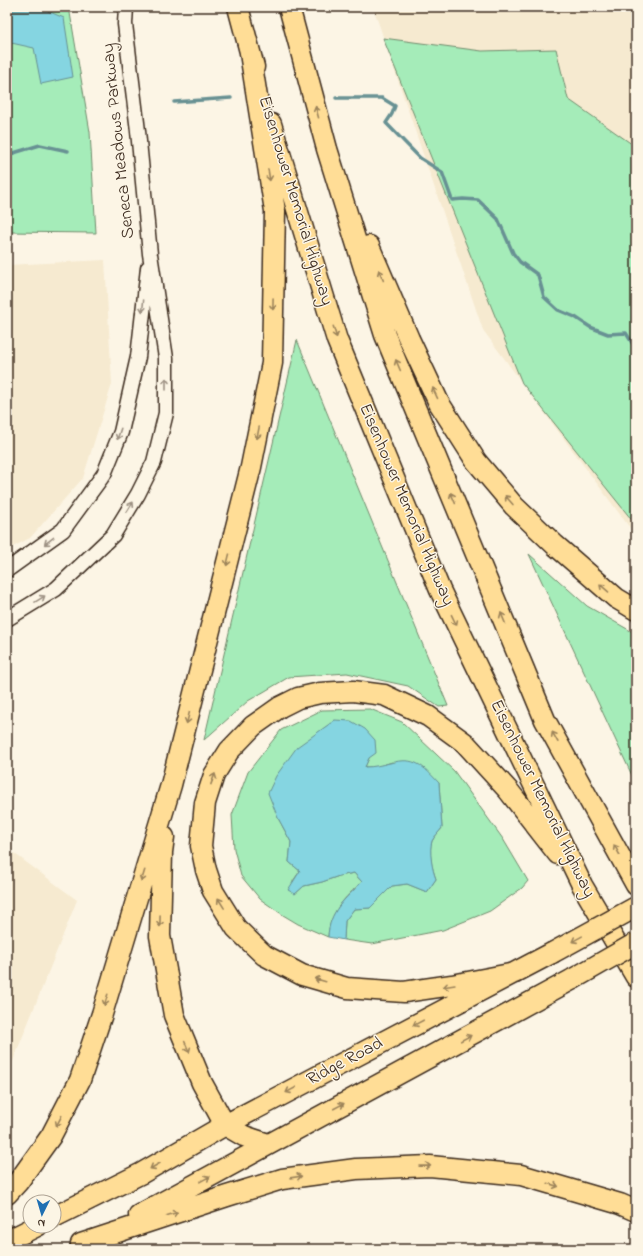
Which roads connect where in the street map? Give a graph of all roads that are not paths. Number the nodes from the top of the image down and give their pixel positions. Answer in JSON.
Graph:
{"nodes":[{"id":1,"x":118,"y":7,"type":"edge"},
{"id":2,"x":126,"y":7,"type":"edge"},
{"id":3,"x":238,"y":7,"type":"edge"},
{"id":4,"x":289,"y":7,"type":"edge"},
{"id":5,"x":125,"y":24,"type":"junction"},
{"id":6,"x":250,"y":53,"type":"junction"},
{"id":7,"x":327,"y":149,"type":"junction"},
{"id":8,"x":150,"y":254,"type":"junction"},
{"id":9,"x":7,"y":570,"type":"edge"},
{"id":10,"x":636,"y":610,"type":"edge"},
{"id":11,"x":7,"y":619,"type":"edge"},
{"id":12,"x":171,"y":785,"type":"junction"},
{"id":13,"x":582,"y":885,"type":"junction"},
{"id":14,"x":636,"y":885,"type":"edge"},
{"id":15,"x":636,"y":907,"type":"edge"},
{"id":16,"x":636,"y":943,"type":"edge"},
{"id":17,"x":515,"y":973,"type":"junction"},
{"id":18,"x":636,"y":977,"type":"edge"},
{"id":19,"x":225,"y":1125,"type":"junction"},
{"id":20,"x":268,"y":1144,"type":"junction"},
{"id":21,"x":7,"y":1194,"type":"edge"},
{"id":22,"x":636,"y":1211,"type":"edge"},
{"id":23,"x":62,"y":1213,"type":"edge"},
{"id":24,"x":22,"y":1234,"type":"edge"},
{"id":25,"x":7,"y":1241,"type":"edge"},
{"id":26,"x":77,"y":1247,"type":"edge"}],
"edges":[{"from":1,"to":5,"type":"street","name":"Seneca Meadows Parkway"},
{"from":2,"to":5,"type":"street","name":"Seneca Meadows Parkway"},
{"from":3,"to":6,"type":"highway","name":"Eisenhower Memorial Highway"},
{"from":7,"to":4,"type":"highway","name":"Eisenhower Memorial Highway","one_way":true},
{"from":5,"to":8,"type":"street","name":"Seneca Meadows Parkway"},
{"from":6,"to":12,"type":"highway","one_way":true},
{"from":6,"to":13,"type":"highway","name":"Eisenhower Memorial Highway","one_way":true},
{"from":10,"to":7,"type":"highway","one_way":true},
{"from":14,"to":7,"type":"highway","name":"Eisenhower Memorial Highway","one_way":true},
{"from":8,"to":9,"type":"street","name":"Seneca Meadows Parkway","one_way":true},
{"from":11,"to":8,"type":"street","name":"Seneca Meadows Parkway","one_way":true},
{"from":12,"to":19,"type":"highway","one_way":true},
{"from":12,"to":21,"type":"highway","one_way":true},
{"from":17,"to":13,"type":"highway","one_way":true},
{"from":13,"to":18,"type":"highway","name":"Eisenhower Memorial Highway"},
{"from":15,"to":17,"type":"highway","name":"Ridge Road","one_way":true,"bridge":true},
{"from":20,"to":16,"type":"highway","name":"Ridge Road","one_way":true,"bridge":true},
{"from":17,"to":19,"type":"highway","name":"Ridge Road","one_way":true},
{"from":19,"to":20,"type":"highway"},
{"from":19,"to":23,"type":"highway","name":"Ridge Road","one_way":true},
{"from":26,"to":20,"type":"highway","name":"Ridge Road","one_way":true},
{"from":26,"to":22,"type":"highway","one_way":true},
{"from":24,"to":25,"type":"highway"}]}
